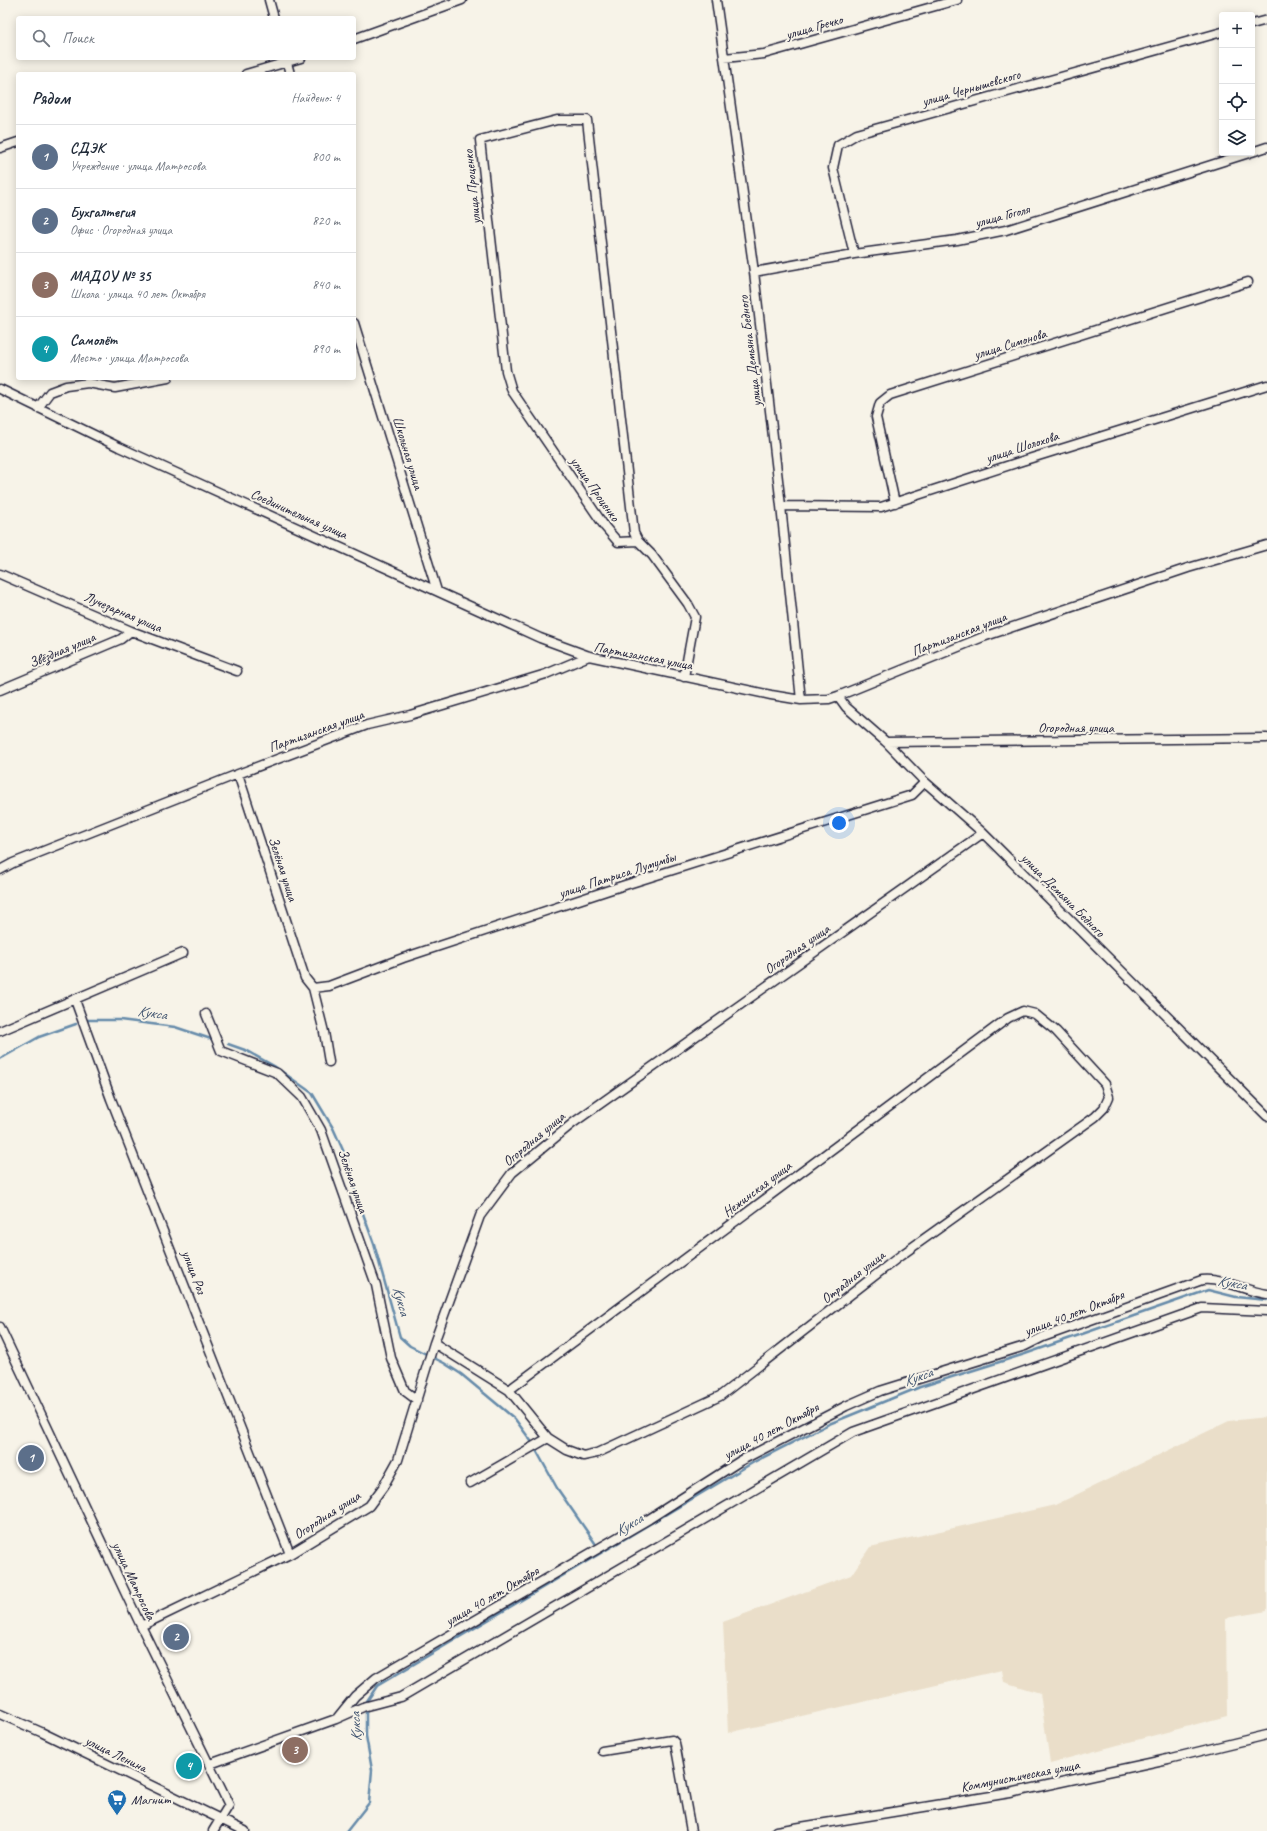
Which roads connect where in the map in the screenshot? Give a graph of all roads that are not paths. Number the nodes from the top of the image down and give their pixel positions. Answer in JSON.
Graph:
{"nodes":[{"id":1,"x":269,"y":0,"type":"edge"},
{"id":2,"x":462,"y":0,"type":"edge"},
{"id":3,"x":716,"y":0,"type":"edge"},
{"id":4,"x":957,"y":0,"type":"edge"},
{"id":5,"x":273,"y":16,"type":"edge"},
{"id":6,"x":1267,"y":20,"type":"edge"},
{"id":7,"x":1255,"y":23,"type":"edge"},
{"id":8,"x":1219,"y":33,"type":"edge"},
{"id":9,"x":356,"y":37,"type":"edge"},
{"id":10,"x":724,"y":58,"type":"junction"},
{"id":11,"x":286,"y":60,"type":"edge"},
{"id":12,"x":252,"y":72,"type":"edge"},
{"id":13,"x":289,"y":72,"type":"edge"},
{"id":14,"x":16,"y":143,"type":"edge"},
{"id":15,"x":1267,"y":147,"type":"edge"},
{"id":16,"x":0,"y":148,"type":"edge"},
{"id":17,"x":1255,"y":151,"type":"edge"},
{"id":18,"x":1240,"y":156,"type":"edge"},
{"id":19,"x":854,"y":254,"type":"junction"},
{"id":20,"x":754,"y":272,"type":"junction"},
{"id":21,"x":1248,"y":282,"type":"dead end"},
{"id":22,"x":356,"y":329,"type":"edge"},
{"id":23,"x":157,"y":380,"type":"edge"},
{"id":24,"x":1267,"y":385,"type":"edge"},
{"id":25,"x":0,"y":390,"type":"edge"},
{"id":26,"x":38,"y":408,"type":"junction"},
{"id":27,"x":895,"y":503,"type":"junction"},
{"id":28,"x":782,"y":506,"type":"junction"},
{"id":29,"x":638,"y":541,"type":"junction"},
{"id":30,"x":1267,"y":545,"type":"edge"},
{"id":31,"x":0,"y":574,"type":"edge"},
{"id":32,"x":438,"y":591,"type":"junction"},
{"id":33,"x":131,"y":631,"type":"junction"},
{"id":34,"x":589,"y":656,"type":"junction"},
{"id":35,"x":236,"y":671,"type":"dead end"},
{"id":36,"x":684,"y":677,"type":"junction"},
{"id":37,"x":0,"y":690,"type":"edge"},
{"id":38,"x":838,"y":696,"type":"junction"},
{"id":39,"x":802,"y":700,"type":"junction"},
{"id":40,"x":1267,"y":738,"type":"edge"},
{"id":41,"x":886,"y":742,"type":"junction"},
{"id":42,"x":238,"y":774,"type":"junction"},
{"id":43,"x":925,"y":782,"type":"junction"},
{"id":44,"x":982,"y":833,"type":"junction"},
{"id":45,"x":0,"y":870,"type":"edge"},
{"id":46,"x":183,"y":953,"type":"dead end"},
{"id":47,"x":313,"y":988,"type":"junction"},
{"id":48,"x":75,"y":1000,"type":"junction"},
{"id":49,"x":1022,"y":1011,"type":"joint"},
{"id":50,"x":206,"y":1014,"type":"dead end"},
{"id":51,"x":0,"y":1031,"type":"edge"},
{"id":52,"x":329,"y":1062,"type":"dead end"},
{"id":53,"x":1267,"y":1116,"type":"edge"},
{"id":54,"x":1267,"y":1294,"type":"edge"},
{"id":55,"x":1267,"y":1311,"type":"edge"},
{"id":56,"x":0,"y":1327,"type":"edge"},
{"id":57,"x":432,"y":1347,"type":"junction"},
{"id":58,"x":509,"y":1390,"type":"junction"},
{"id":59,"x":417,"y":1400,"type":"junction"},
{"id":60,"x":548,"y":1438,"type":"junction"},
{"id":61,"x":470,"y":1483,"type":"dead end"},
{"id":62,"x":290,"y":1554,"type":"junction"},
{"id":63,"x":141,"y":1626,"type":"junction"},
{"id":64,"x":0,"y":1714,"type":"edge"},
{"id":65,"x":336,"y":1719,"type":"junction"},
{"id":66,"x":1267,"y":1735,"type":"edge"},
{"id":67,"x":602,"y":1751,"type":"dead end"},
{"id":68,"x":210,"y":1764,"type":"junction"},
{"id":69,"x":220,"y":1819,"type":"junction"},
{"id":70,"x":213,"y":1831,"type":"edge"},
{"id":71,"x":245,"y":1831,"type":"edge"},
{"id":72,"x":691,"y":1831,"type":"edge"},
{"id":73,"x":776,"y":1831,"type":"edge"}],
"edges":[{"from":1,"to":5,"type":"street"},
{"from":2,"to":9,"type":"street"},
{"from":3,"to":10,"type":"street","name":"улица Демьяна Бедного"},
{"from":4,"to":10,"type":"street","name":"улица Гречко"},
{"from":6,"to":7,"type":"street"},
{"from":8,"to":19,"type":"street","name":"улица Чернышевского"},
{"from":10,"to":20,"type":"street","name":"улица Демьяна Бедного"},
{"from":11,"to":12,"type":"street"},
{"from":11,"to":13,"type":"street"},
{"from":14,"to":16,"type":"street"},
{"from":15,"to":17,"type":"street"},
{"from":18,"to":19,"type":"street","name":"улица Гоголя"},
{"from":19,"to":20,"type":"street","name":"улица Гоголя"},
{"from":20,"to":28,"type":"street","name":"улица Демьяна Бедного"},
{"from":21,"to":27,"type":"street","name":"улица Симонова"},
{"from":22,"to":32,"type":"street","name":"Школьная улица"},
{"from":23,"to":26,"type":"street"},
{"from":24,"to":27,"type":"street","name":"улица Шолохова"},
{"from":25,"to":26,"type":"street","name":"Соединительная улица"},
{"from":26,"to":32,"type":"street","name":"Соединительная улица"},
{"from":27,"to":28,"type":"street","name":"улица Шолохова"},
{"from":28,"to":39,"type":"street","name":"улица Демьяна Бедного"},
{"from":29,"to":29,"type":"street","name":"улица Проценко"},
{"from":29,"to":36,"type":"street","name":"улица Проценко"},
{"from":30,"to":38,"type":"street","name":"Партизанская улица"},
{"from":31,"to":33,"type":"street","name":"Лучезарная улица"},
{"from":32,"to":34,"type":"street","name":"Соединительная улица"},
{"from":33,"to":35,"type":"street","name":"Лучезарная улица"},
{"from":33,"to":37,"type":"street","name":"Звёздная улица"},
{"from":34,"to":36,"type":"street","name":"Партизанская улица"},
{"from":34,"to":42,"type":"street","name":"Партизанская улица"},
{"from":36,"to":39,"type":"street","name":"Партизанская улица"},
{"from":38,"to":39,"type":"street","name":"Партизанская улица"},
{"from":38,"to":41,"type":"street","name":"улица Демьяна Бедного"},
{"from":40,"to":41,"type":"street","name":"Огородная улица"},
{"from":41,"to":43,"type":"street","name":"улица Демьяна Бедного"},
{"from":42,"to":45,"type":"street","name":"Партизанская улица"},
{"from":42,"to":47,"type":"street","name":"Зелёная улица"},
{"from":43,"to":44,"type":"street","name":"улица Демьяна Бедного"},
{"from":43,"to":47,"type":"street","name":"улица Патриса Лумумбы"},
{"from":44,"to":53,"type":"street","name":"улица Демьяна Бедного"},
{"from":44,"to":57,"type":"street","name":"Огородная улица"},
{"from":46,"to":48,"type":"street"},
{"from":47,"to":52,"type":"street","name":"Зелёная улица"},
{"from":48,"to":51,"type":"street"},
{"from":48,"to":62,"type":"street","name":"улица Роз"},
{"from":49,"to":58,"type":"street","name":"Нежинская улица"},
{"from":49,"to":60,"type":"street","name":"Отрадная улица"},
{"from":50,"to":59,"type":"street","name":"Зелёная улица"},
{"from":54,"to":65,"type":"street","name":"улица 40 лет Октября"},
{"from":55,"to":65,"type":"street"},
{"from":56,"to":63,"type":"street","name":"улица Матросова"},
{"from":57,"to":58,"type":"street"},
{"from":57,"to":59,"type":"street","name":"Огородная улица"},
{"from":58,"to":60,"type":"street"},
{"from":59,"to":62,"type":"street","name":"Огородная улица"},
{"from":60,"to":61,"type":"street"},
{"from":62,"to":63,"type":"street","name":"Огородная улица"},
{"from":63,"to":68,"type":"street","name":"улица Матросова"},
{"from":64,"to":69,"type":"street","name":"улица Ленина"},
{"from":65,"to":68,"type":"street"},
{"from":66,"to":73,"type":"street","name":"Коммунистическая улица"},
{"from":67,"to":72,"type":"street"},
{"from":68,"to":69,"type":"street","name":"улица Матросова"},
{"from":69,"to":70,"type":"street"},
{"from":69,"to":71,"type":"street"}]}
